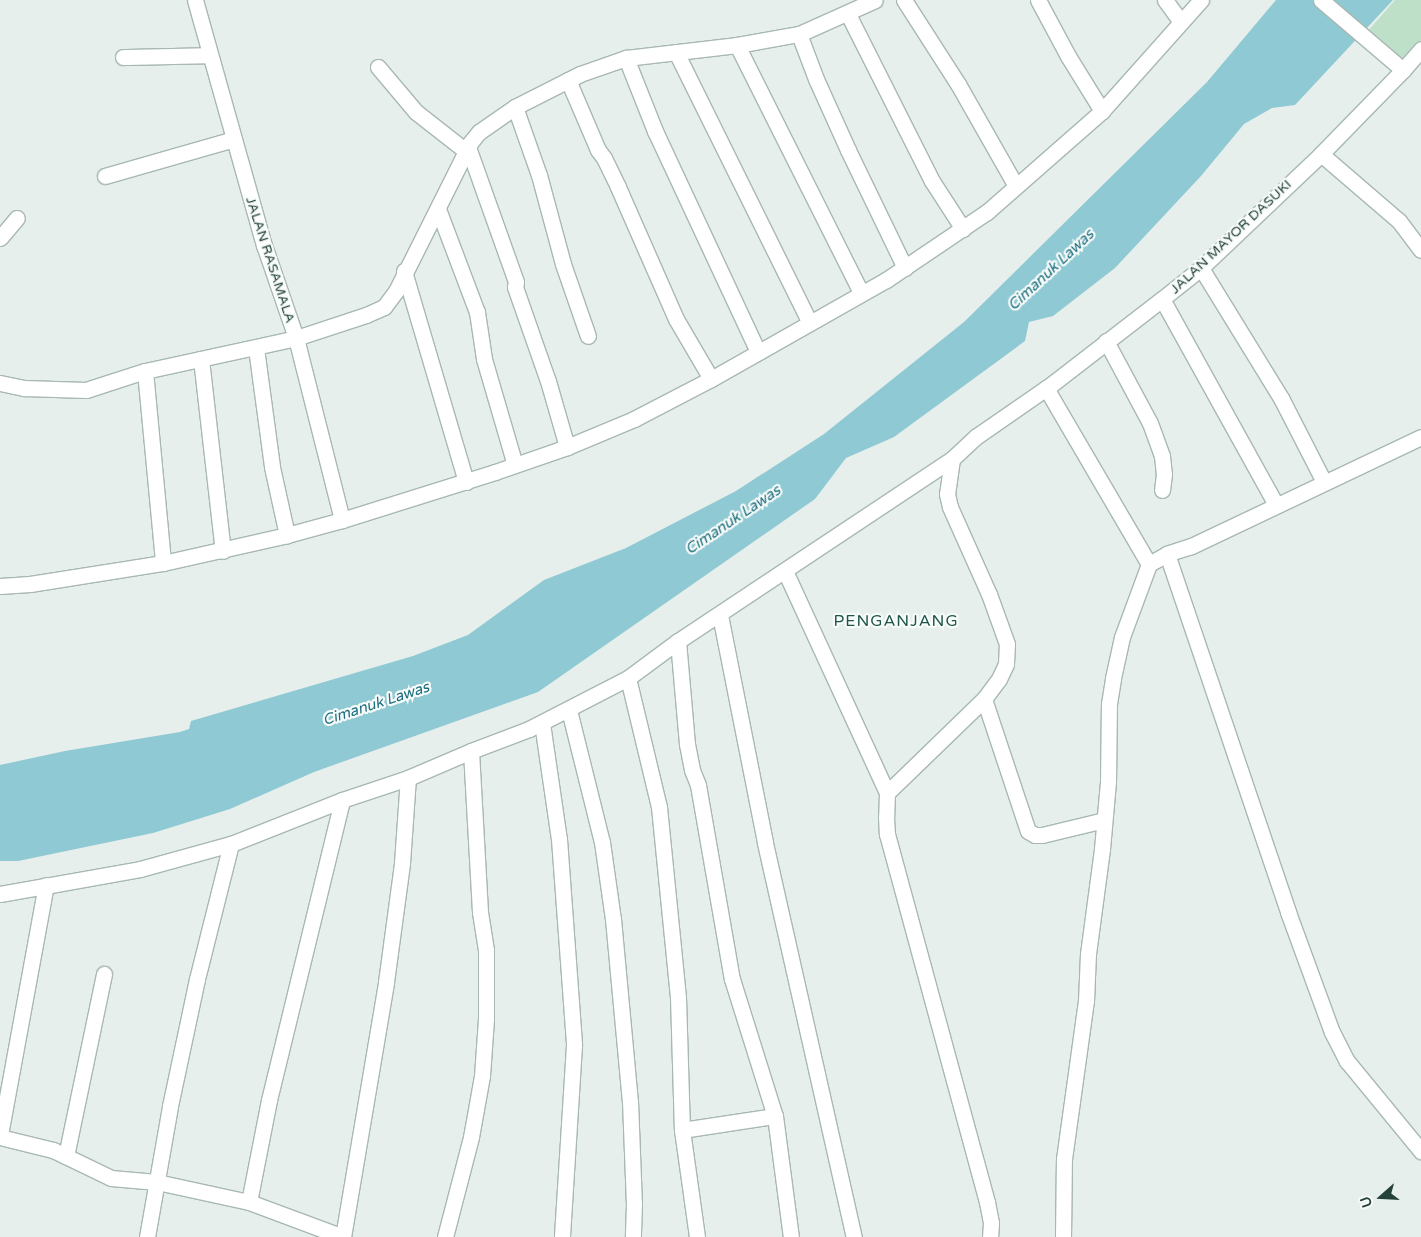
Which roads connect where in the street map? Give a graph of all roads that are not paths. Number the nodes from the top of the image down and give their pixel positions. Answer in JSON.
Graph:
{"nodes":[{"id":1,"x":195,"y":0,"type":"edge"},
{"id":2,"x":875,"y":0,"type":"edge"},
{"id":3,"x":904,"y":0,"type":"edge"},
{"id":4,"x":1038,"y":0,"type":"edge"},
{"id":5,"x":1165,"y":0,"type":"edge"},
{"id":6,"x":1200,"y":0,"type":"edge"},
{"id":7,"x":1321,"y":0,"type":"edge"},
{"id":8,"x":848,"y":14,"type":"junction"},
{"id":9,"x":1181,"y":22,"type":"junction"},
{"id":10,"x":799,"y":34,"type":"junction"},
{"id":11,"x":738,"y":45,"type":"junction"},
{"id":12,"x":1421,"y":49,"type":"edge"},
{"id":13,"x":676,"y":52,"type":"junction"},
{"id":14,"x":209,"y":56,"type":"junction"},
{"id":15,"x":123,"y":57,"type":"dead end"},
{"id":16,"x":626,"y":58,"type":"junction"},
{"id":17,"x":378,"y":67,"type":"dead end"},
{"id":18,"x":1403,"y":70,"type":"junction"},
{"id":19,"x":568,"y":80,"type":"junction"},
{"id":20,"x":515,"y":107,"type":"junction"},
{"id":21,"x":1102,"y":112,"type":"junction"},
{"id":22,"x":234,"y":139,"type":"junction"},
{"id":23,"x":467,"y":149,"type":"junction"},
{"id":24,"x":1321,"y":154,"type":"junction"},
{"id":25,"x":104,"y":176,"type":"dead end"},
{"id":26,"x":1016,"y":186,"type":"junction"},
{"id":27,"x":438,"y":209,"type":"junction"},
{"id":28,"x":17,"y":218,"type":"dead end"},
{"id":29,"x":963,"y":229,"type":"junction"},
{"id":30,"x":0,"y":238,"type":"edge"},
{"id":31,"x":1421,"y":250,"type":"edge"},
{"id":32,"x":905,"y":268,"type":"junction"},
{"id":33,"x":1201,"y":268,"type":"junction"},
{"id":34,"x":404,"y":271,"type":"junction"},
{"id":35,"x":861,"y":293,"type":"junction"},
{"id":36,"x":1162,"y":300,"type":"junction"},
{"id":37,"x":810,"y":323,"type":"junction"},
{"id":38,"x":588,"y":336,"type":"dead end"},
{"id":39,"x":296,"y":338,"type":"junction"},
{"id":40,"x":1106,"y":341,"type":"junction"},
{"id":41,"x":256,"y":348,"type":"junction"},
{"id":42,"x":758,"y":352,"type":"junction"},
{"id":43,"x":201,"y":359,"type":"junction"},
{"id":44,"x":145,"y":371,"type":"junction"},
{"id":45,"x":711,"y":379,"type":"junction"},
{"id":46,"x":0,"y":384,"type":"edge"},
{"id":47,"x":1049,"y":386,"type":"junction"},
{"id":48,"x":1421,"y":438,"type":"edge"},
{"id":49,"x":567,"y":447,"type":"junction"},
{"id":50,"x":952,"y":459,"type":"junction"},
{"id":51,"x":515,"y":465,"type":"junction"},
{"id":52,"x":466,"y":482,"type":"junction"},
{"id":53,"x":1324,"y":482,"type":"junction"},
{"id":54,"x":1162,"y":490,"type":"dead end"},
{"id":55,"x":1276,"y":505,"type":"junction"},
{"id":56,"x":342,"y":520,"type":"junction"},
{"id":57,"x":287,"y":535,"type":"junction"},
{"id":58,"x":223,"y":551,"type":"junction"},
{"id":59,"x":1157,"y":559,"type":"junction"},
{"id":60,"x":163,"y":563,"type":"junction"},
{"id":61,"x":785,"y":571,"type":"junction"},
{"id":62,"x":0,"y":586,"type":"edge"},
{"id":63,"x":720,"y":614,"type":"junction"},
{"id":64,"x":678,"y":641,"type":"junction"},
{"id":65,"x":628,"y":678,"type":"junction"},
{"id":66,"x":984,"y":698,"type":"junction"},
{"id":67,"x":569,"y":710,"type":"junction"},
{"id":68,"x":542,"y":723,"type":"junction"},
{"id":69,"x":471,"y":751,"type":"junction"},
{"id":70,"x":408,"y":778,"type":"junction"},
{"id":71,"x":887,"y":793,"type":"junction"},
{"id":72,"x":342,"y":800,"type":"junction"},
{"id":73,"x":1104,"y":820,"type":"junction"},
{"id":74,"x":231,"y":844,"type":"junction"},
{"id":75,"x":46,"y":885,"type":"junction"},
{"id":76,"x":0,"y":894,"type":"edge"},
{"id":77,"x":104,"y":974,"type":"dead end"},
{"id":78,"x":775,"y":1116,"type":"junction"},
{"id":79,"x":682,"y":1130,"type":"junction"},
{"id":80,"x":0,"y":1136,"type":"edge"},
{"id":81,"x":1421,"y":1151,"type":"edge"},
{"id":82,"x":66,"y":1156,"type":"junction"},
{"id":83,"x":156,"y":1182,"type":"junction"},
{"id":84,"x":249,"y":1202,"type":"junction"},
{"id":85,"x":148,"y":1237,"type":"edge"},
{"id":86,"x":343,"y":1237,"type":"edge"},
{"id":87,"x":445,"y":1237,"type":"edge"},
{"id":88,"x":562,"y":1237,"type":"edge"},
{"id":89,"x":633,"y":1237,"type":"edge"},
{"id":90,"x":697,"y":1237,"type":"edge"},
{"id":91,"x":791,"y":1237,"type":"edge"},
{"id":92,"x":854,"y":1237,"type":"edge"},
{"id":93,"x":990,"y":1237,"type":"edge"},
{"id":94,"x":1063,"y":1237,"type":"edge"}],
"edges":[{"from":1,"to":14,"type":"street","name":"JALAN RASAMALA"},
{"from":2,"to":8,"type":"street"},
{"from":3,"to":26,"type":"street"},
{"from":4,"to":21,"type":"street"},
{"from":5,"to":9,"type":"street"},
{"from":6,"to":9,"type":"street"},
{"from":7,"to":18,"type":"street"},
{"from":8,"to":10,"type":"street"},
{"from":8,"to":29,"type":"street"},
{"from":9,"to":21,"type":"street"},
{"from":10,"to":11,"type":"street"},
{"from":10,"to":32,"type":"street"},
{"from":11,"to":13,"type":"street"},
{"from":11,"to":35,"type":"street"},
{"from":12,"to":18,"type":"street","name":"JALAN MAYOR DASUKI"},
{"from":13,"to":16,"type":"street"},
{"from":13,"to":37,"type":"street"},
{"from":14,"to":15,"type":"street"},
{"from":14,"to":22,"type":"street","name":"JALAN RASAMALA"},
{"from":16,"to":19,"type":"street"},
{"from":16,"to":42,"type":"street"},
{"from":17,"to":23,"type":"street"},
{"from":18,"to":24,"type":"street","name":"JALAN MAYOR DASUKI"},
{"from":19,"to":20,"type":"street"},
{"from":19,"to":45,"type":"street"},
{"from":20,"to":23,"type":"street"},
{"from":20,"to":38,"type":"street"},
{"from":21,"to":26,"type":"street"},
{"from":22,"to":25,"type":"street"},
{"from":22,"to":39,"type":"street","name":"JALAN RASAMALA"},
{"from":23,"to":27,"type":"street"},
{"from":23,"to":49,"type":"street"},
{"from":24,"to":31,"type":"street"},
{"from":24,"to":33,"type":"street","name":"JALAN MAYOR DASUKI"},
{"from":26,"to":29,"type":"street"},
{"from":27,"to":34,"type":"street"},
{"from":27,"to":51,"type":"street"},
{"from":28,"to":30,"type":"street"},
{"from":29,"to":32,"type":"street"},
{"from":32,"to":35,"type":"street"},
{"from":33,"to":36,"type":"street","name":"JALAN MAYOR DASUKI"},
{"from":33,"to":53,"type":"street"},
{"from":34,"to":39,"type":"street"},
{"from":34,"to":52,"type":"street"},
{"from":35,"to":37,"type":"street"},
{"from":36,"to":40,"type":"street","name":"JALAN MAYOR DASUKI"},
{"from":36,"to":55,"type":"street"},
{"from":37,"to":42,"type":"street"},
{"from":39,"to":41,"type":"street"},
{"from":39,"to":56,"type":"street","name":"JALAN RASAMALA"},
{"from":40,"to":47,"type":"street","name":"JALAN MAYOR DASUKI"},
{"from":40,"to":54,"type":"street"},
{"from":41,"to":43,"type":"street"},
{"from":41,"to":57,"type":"street"},
{"from":42,"to":45,"type":"street"},
{"from":43,"to":44,"type":"street"},
{"from":43,"to":58,"type":"street"},
{"from":44,"to":46,"type":"street"},
{"from":44,"to":60,"type":"street"},
{"from":45,"to":49,"type":"street"},
{"from":47,"to":50,"type":"street","name":"JALAN MAYOR DASUKI"},
{"from":47,"to":59,"type":"street"},
{"from":48,"to":53,"type":"street"},
{"from":49,"to":51,"type":"street"},
{"from":50,"to":61,"type":"street","name":"JALAN MAYOR DASUKI"},
{"from":50,"to":66,"type":"street"},
{"from":51,"to":52,"type":"street"},
{"from":52,"to":56,"type":"street"},
{"from":53,"to":55,"type":"street"},
{"from":55,"to":59,"type":"street"},
{"from":56,"to":57,"type":"street"},
{"from":57,"to":58,"type":"street"},
{"from":58,"to":60,"type":"street"},
{"from":59,"to":73,"type":"street"},
{"from":59,"to":81,"type":"street"},
{"from":60,"to":62,"type":"street"},
{"from":61,"to":63,"type":"street","name":"JALAN MAYOR DASUKI"},
{"from":61,"to":71,"type":"street"},
{"from":63,"to":64,"type":"street","name":"JALAN MAYOR DASUKI"},
{"from":63,"to":92,"type":"street"},
{"from":64,"to":65,"type":"street","name":"JALAN MAYOR DASUKI"},
{"from":64,"to":78,"type":"street"},
{"from":65,"to":67,"type":"street","name":"JALAN MAYOR DASUKI"},
{"from":65,"to":79,"type":"street"},
{"from":66,"to":71,"type":"street"},
{"from":66,"to":73,"type":"street"},
{"from":67,"to":68,"type":"street","name":"JALAN MAYOR DASUKI"},
{"from":67,"to":89,"type":"street"},
{"from":68,"to":69,"type":"street","name":"JALAN MAYOR DASUKI"},
{"from":68,"to":88,"type":"street"},
{"from":69,"to":70,"type":"street","name":"JALAN MAYOR DASUKI"},
{"from":69,"to":87,"type":"street"},
{"from":70,"to":72,"type":"street","name":"JALAN MAYOR DASUKI"},
{"from":70,"to":86,"type":"street"},
{"from":71,"to":93,"type":"street"},
{"from":72,"to":74,"type":"street","name":"JALAN MAYOR DASUKI"},
{"from":72,"to":84,"type":"street"},
{"from":73,"to":94,"type":"street"},
{"from":74,"to":75,"type":"street","name":"JALAN MAYOR DASUKI"},
{"from":74,"to":83,"type":"street"},
{"from":75,"to":76,"type":"street","name":"JALAN MAYOR DASUKI"},
{"from":75,"to":80,"type":"street"},
{"from":77,"to":82,"type":"street"},
{"from":78,"to":79,"type":"street"},
{"from":78,"to":91,"type":"street"},
{"from":79,"to":90,"type":"street"},
{"from":80,"to":82,"type":"street"},
{"from":82,"to":83,"type":"street"},
{"from":83,"to":84,"type":"street"},
{"from":83,"to":85,"type":"street"},
{"from":84,"to":86,"type":"street"}]}
